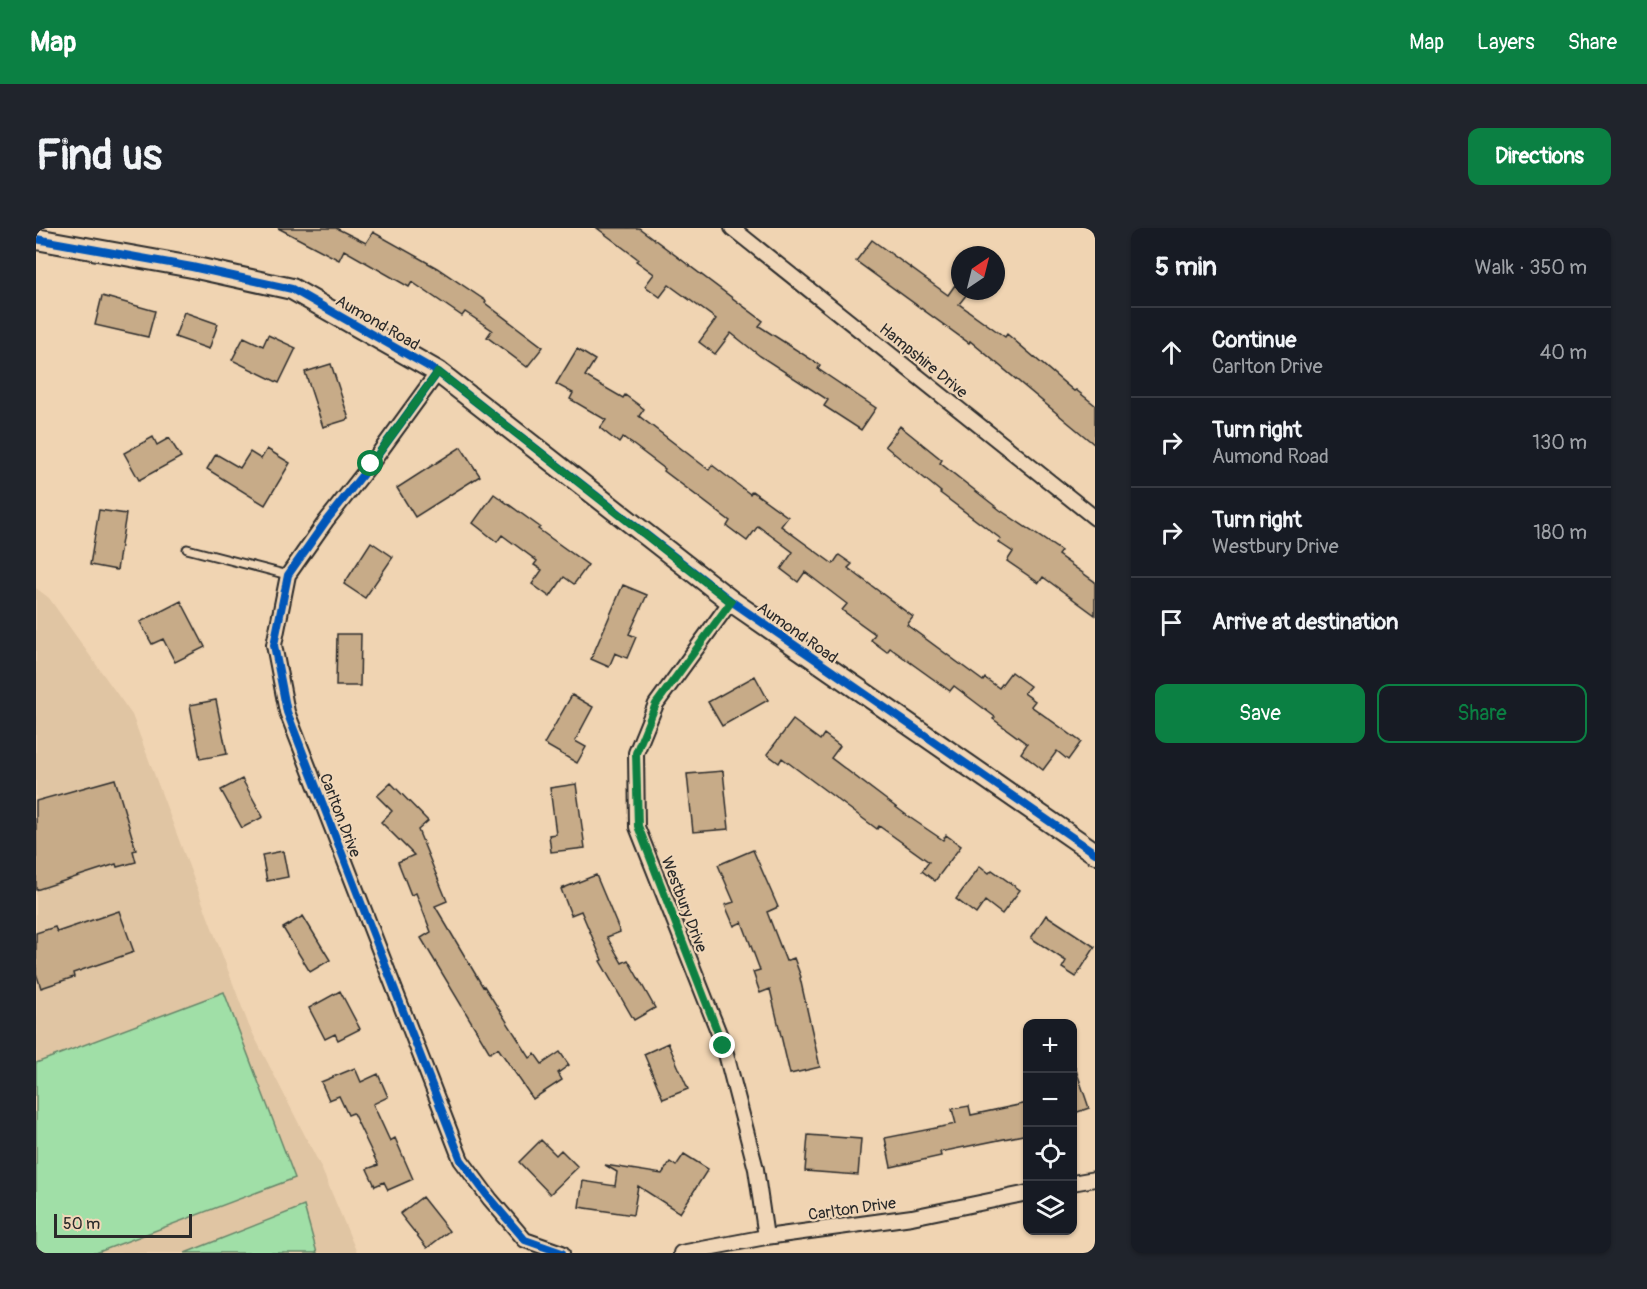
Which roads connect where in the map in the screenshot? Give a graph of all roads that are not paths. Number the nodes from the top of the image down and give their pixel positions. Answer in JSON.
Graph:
{"nodes":[{"id":1,"x":732,"y":228,"type":"edge"},
{"id":2,"x":36,"y":239,"type":"edge"},
{"id":3,"x":438,"y":372,"type":"junction"},
{"id":4,"x":1095,"y":518,"type":"edge"},
{"id":5,"x":187,"y":549,"type":"dead end"},
{"id":6,"x":288,"y":575,"type":"junction"},
{"id":7,"x":731,"y":602,"type":"junction"},
{"id":8,"x":1095,"y":853,"type":"edge"},
{"id":9,"x":1095,"y":1179,"type":"edge"},
{"id":10,"x":1077,"y":1183,"type":"edge"},
{"id":11,"x":1023,"y":1194,"type":"edge"},
{"id":12,"x":766,"y":1237,"type":"junction"},
{"id":13,"x":561,"y":1253,"type":"edge"},
{"id":14,"x":681,"y":1253,"type":"edge"}],
"edges":[{"from":1,"to":4,"type":"street","name":"Hampshire Drive"},
{"from":2,"to":3,"type":"street","name":"Aumond Road"},
{"from":3,"to":6,"type":"street","name":"Carlton Drive"},
{"from":3,"to":7,"type":"street","name":"Aumond Road"},
{"from":5,"to":6,"type":"lane"},
{"from":6,"to":13,"type":"street","name":"Carlton Drive"},
{"from":7,"to":8,"type":"street","name":"Aumond Road"},
{"from":7,"to":12,"type":"street","name":"Westbury Drive"},
{"from":9,"to":10,"type":"street"},
{"from":11,"to":12,"type":"street","name":"Carlton Drive"},
{"from":12,"to":14,"type":"street","name":"Carlton Drive"}]}
